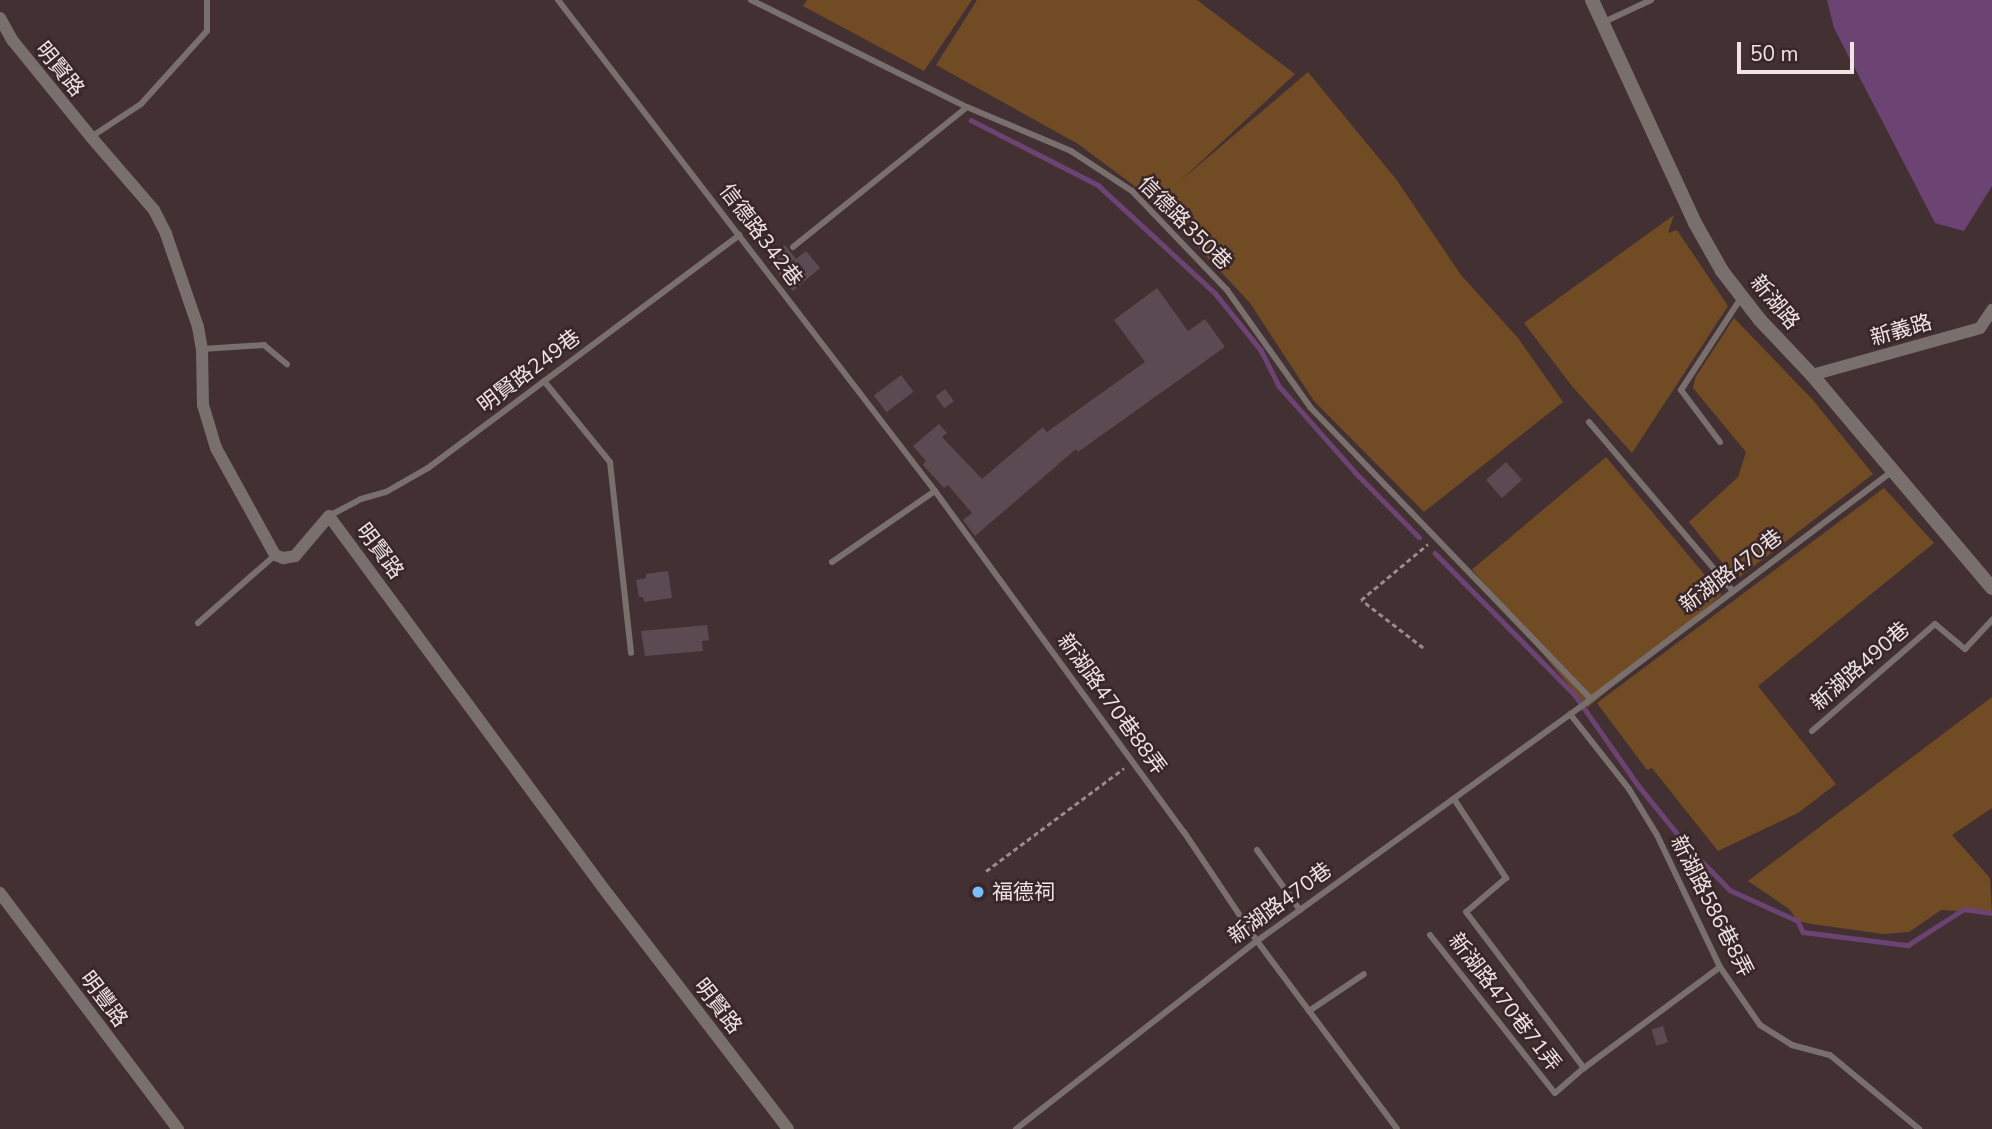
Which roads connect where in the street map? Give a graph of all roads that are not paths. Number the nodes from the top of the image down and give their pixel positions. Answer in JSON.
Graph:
{"nodes":[{"id":1,"x":206,"y":0,"type":"edge"},
{"id":2,"x":558,"y":0,"type":"edge"},
{"id":3,"x":751,"y":0,"type":"edge"},
{"id":4,"x":1592,"y":0,"type":"edge"},
{"id":5,"x":1651,"y":0,"type":"edge"},
{"id":6,"x":0,"y":18,"type":"edge"},
{"id":7,"x":1603,"y":23,"type":"junction"},
{"id":8,"x":967,"y":107,"type":"junction"},
{"id":9,"x":90,"y":138,"type":"junction"},
{"id":10,"x":739,"y":235,"type":"junction"},
{"id":11,"x":793,"y":247,"type":"dead end"},
{"id":12,"x":1742,"y":296,"type":"junction"},
{"id":13,"x":1992,"y":310,"type":"edge"},
{"id":14,"x":202,"y":349,"type":"junction"},
{"id":15,"x":287,"y":363,"type":"dead end"},
{"id":16,"x":1812,"y":375,"type":"junction"},
{"id":17,"x":544,"y":381,"type":"junction"},
{"id":18,"x":1589,"y":422,"type":"dead end"},
{"id":19,"x":1720,"y":442,"type":"dead end"},
{"id":20,"x":1893,"y":471,"type":"junction"},
{"id":21,"x":935,"y":491,"type":"junction"},
{"id":22,"x":329,"y":516,"type":"junction"},
{"id":23,"x":275,"y":555,"type":"junction"},
{"id":24,"x":832,"y":562,"type":"dead end"},
{"id":25,"x":1992,"y":588,"type":"edge"},
{"id":26,"x":1733,"y":592,"type":"junction"},
{"id":27,"x":1992,"y":620,"type":"edge"},
{"id":28,"x":198,"y":623,"type":"dead end"},
{"id":29,"x":631,"y":653,"type":"dead end"},
{"id":30,"x":1591,"y":699,"type":"junction"},
{"id":31,"x":1570,"y":714,"type":"junction"},
{"id":32,"x":1812,"y":731,"type":"dead end"},
{"id":33,"x":1454,"y":799,"type":"junction"},
{"id":34,"x":1257,"y":850,"type":"dead end"},
{"id":35,"x":0,"y":893,"type":"edge"},
{"id":36,"x":1300,"y":910,"type":"junction"},
{"id":37,"x":1430,"y":935,"type":"dead end"},
{"id":38,"x":1257,"y":941,"type":"junction"},
{"id":39,"x":1720,"y":967,"type":"junction"},
{"id":40,"x":1364,"y":974,"type":"dead end"},
{"id":41,"x":1309,"y":1012,"type":"junction"},
{"id":42,"x":1584,"y":1068,"type":"junction"},
{"id":43,"x":178,"y":1129,"type":"edge"},
{"id":44,"x":788,"y":1129,"type":"edge"},
{"id":45,"x":1016,"y":1129,"type":"edge"},
{"id":46,"x":1396,"y":1129,"type":"edge"},
{"id":47,"x":1919,"y":1129,"type":"edge"}],
"edges":[{"from":1,"to":9,"type":"lane"},
{"from":2,"to":10,"type":"lane","name":"信德路342巷"},
{"from":3,"to":8,"type":"lane","name":"信德路350巷"},
{"from":4,"to":7,"type":"street","name":"新湖路"},
{"from":5,"to":7,"type":"lane"},
{"from":6,"to":9,"type":"street","name":"明賢路"},
{"from":7,"to":12,"type":"street","name":"新湖路"},
{"from":8,"to":11,"type":"lane"},
{"from":8,"to":30,"type":"lane","name":"信德路350巷"},
{"from":9,"to":14,"type":"street","name":"明賢路"},
{"from":10,"to":17,"type":"lane","name":"明賢路249巷"},
{"from":10,"to":21,"type":"lane","name":"信德路342巷"},
{"from":12,"to":16,"type":"street","name":"新湖路"},
{"from":12,"to":19,"type":"lane"},
{"from":13,"to":16,"type":"street","name":"新義路"},
{"from":14,"to":15,"type":"lane"},
{"from":14,"to":23,"type":"street","name":"明賢路"},
{"from":16,"to":20,"type":"street","name":"新湖路"},
{"from":17,"to":22,"type":"lane","name":"明賢路249巷"},
{"from":17,"to":29,"type":"lane"},
{"from":18,"to":26,"type":"lane"},
{"from":20,"to":25,"type":"street","name":"新湖路"},
{"from":20,"to":26,"type":"lane","name":"新湖路470巷"},
{"from":21,"to":24,"type":"lane"},
{"from":21,"to":38,"type":"lane","name":"新湖路470巷88弄"},
{"from":22,"to":23,"type":"street","name":"明賢路"},
{"from":22,"to":44,"type":"street","name":"明賢路"},
{"from":23,"to":28,"type":"lane"},
{"from":26,"to":30,"type":"lane","name":"新湖路470巷"},
{"from":27,"to":32,"type":"lane","name":"新湖路490巷"},
{"from":30,"to":31,"type":"lane","name":"新湖路470巷"},
{"from":31,"to":33,"type":"lane","name":"新湖路470巷"},
{"from":31,"to":39,"type":"lane","name":"新湖路586巷8弄"},
{"from":33,"to":36,"type":"lane","name":"新湖路470巷"},
{"from":33,"to":42,"type":"lane","name":"新湖路470巷71弄"},
{"from":34,"to":36,"type":"lane"},
{"from":35,"to":43,"type":"street","name":"明豐路"},
{"from":36,"to":38,"type":"lane","name":"新湖路470巷"},
{"from":37,"to":42,"type":"lane","name":"新湖路470巷71弄"},
{"from":38,"to":41,"type":"lane","name":"新湖路470巷88弄"},
{"from":38,"to":45,"type":"lane","name":"新湖路470巷"},
{"from":39,"to":42,"type":"lane","name":"新湖路470巷71弄"},
{"from":39,"to":47,"type":"lane","name":"新湖路586巷8弄"},
{"from":40,"to":41,"type":"lane"},
{"from":41,"to":46,"type":"lane","name":"新湖路470巷88弄"}]}
